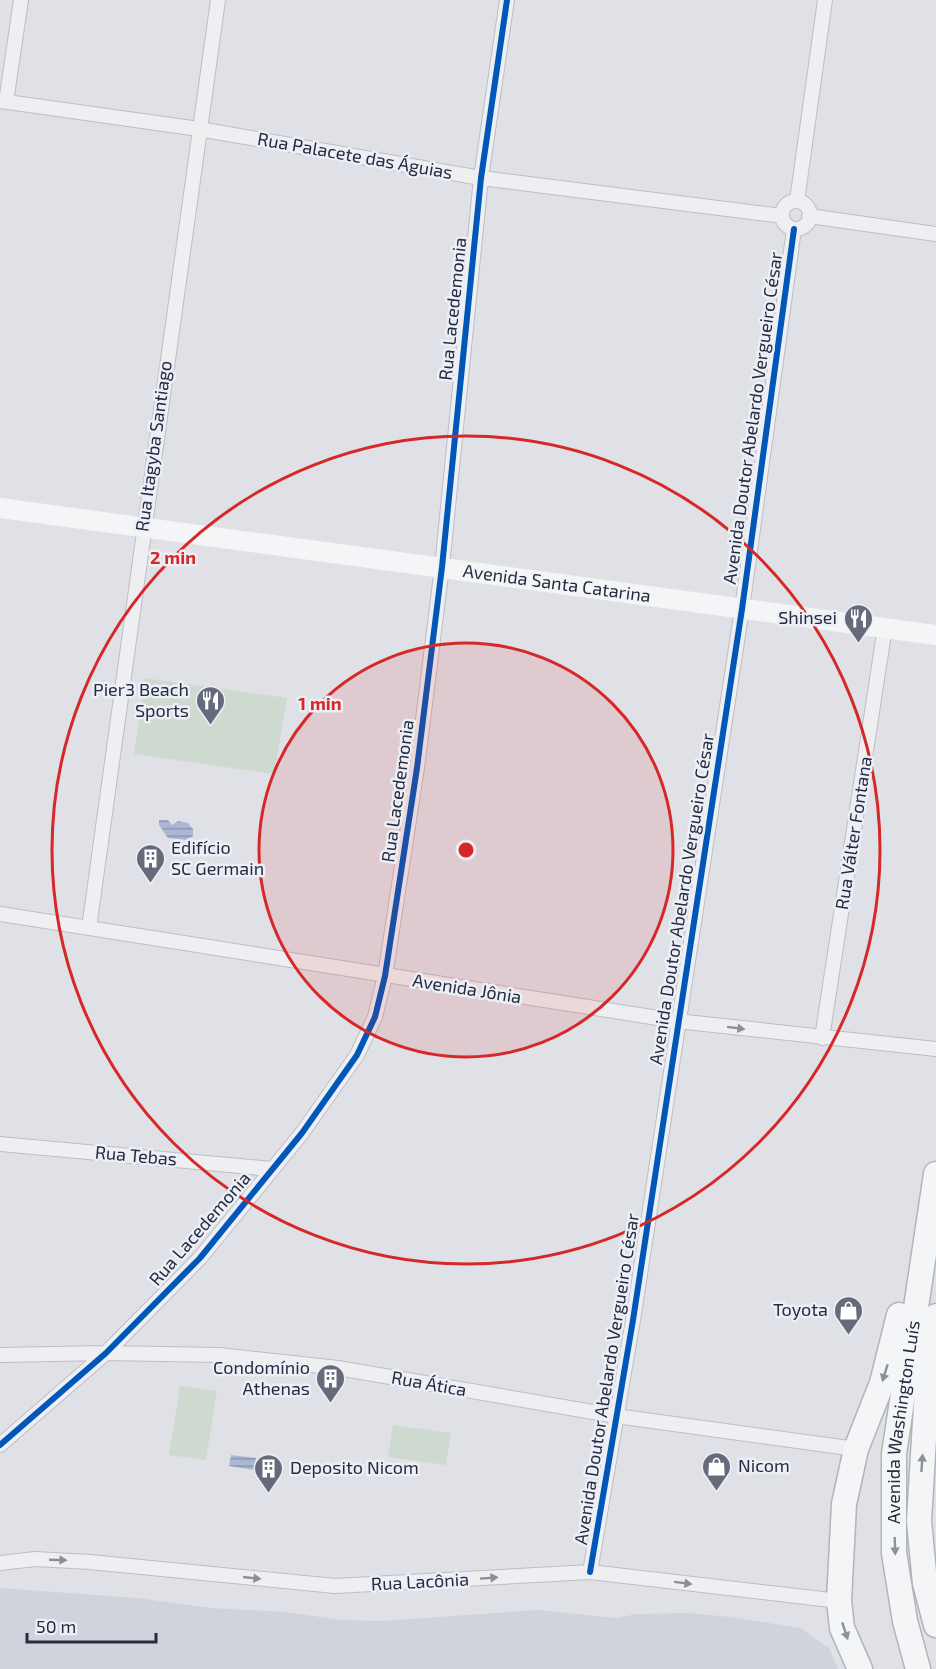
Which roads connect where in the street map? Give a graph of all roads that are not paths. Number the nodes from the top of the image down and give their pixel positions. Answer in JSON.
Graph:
{"nodes":[{"id":1,"x":21,"y":0,"type":"edge"},
{"id":2,"x":218,"y":0,"type":"edge"},
{"id":3,"x":507,"y":0,"type":"edge"},
{"id":4,"x":825,"y":0,"type":"edge"},
{"id":5,"x":3,"y":101,"type":"edge"},
{"id":6,"x":199,"y":129,"type":"junction"},
{"id":7,"x":481,"y":178,"type":"junction"},
{"id":8,"x":797,"y":201,"type":"junction"},
{"id":9,"x":782,"y":216,"type":"junction"},
{"id":10,"x":809,"y":216,"type":"junction"},
{"id":11,"x":794,"y":229,"type":"junction"},
{"id":12,"x":936,"y":234,"type":"edge"},
{"id":13,"x":0,"y":508,"type":"edge"},
{"id":14,"x":143,"y":527,"type":"junction"},
{"id":15,"x":442,"y":567,"type":"junction"},
{"id":16,"x":742,"y":609,"type":"junction"},
{"id":17,"x":885,"y":627,"type":"junction"},
{"id":18,"x":936,"y":635,"type":"edge"},
{"id":19,"x":0,"y":914,"type":"edge"},
{"id":20,"x":88,"y":928,"type":"junction"},
{"id":21,"x":385,"y":976,"type":"junction"},
{"id":22,"x":678,"y":1021,"type":"junction"},
{"id":23,"x":822,"y":1038,"type":"junction"},
{"id":24,"x":936,"y":1049,"type":"edge"},
{"id":25,"x":0,"y":1144,"type":"edge"},
{"id":26,"x":272,"y":1169,"type":"junction"},
{"id":27,"x":936,"y":1174,"type":"edge"},
{"id":28,"x":920,"y":1280,"type":"junction"},
{"id":29,"x":936,"y":1316,"type":"edge"},
{"id":30,"x":106,"y":1353,"type":"junction"},
{"id":31,"x":0,"y":1355,"type":"edge"},
{"id":32,"x":616,"y":1416,"type":"junction"},
{"id":33,"x":0,"y":1445,"type":"edge"},
{"id":34,"x":856,"y":1449,"type":"junction"},
{"id":35,"x":0,"y":1563,"type":"edge"},
{"id":36,"x":590,"y":1572,"type":"junction"},
{"id":37,"x":839,"y":1600,"type":"junction"},
{"id":38,"x":936,"y":1625,"type":"edge"},
{"id":39,"x":860,"y":1669,"type":"edge"},
{"id":40,"x":918,"y":1669,"type":"edge"}],
"edges":[{"from":1,"to":5,"type":"street"},
{"from":2,"to":6,"type":"street","name":"Rua Itagyba Santiago"},
{"from":3,"to":7,"type":"street","name":"Rua Lacedemonia"},
{"from":4,"to":8,"type":"street"},
{"from":5,"to":6,"type":"street","name":"Rua Palacete das Águias"},
{"from":6,"to":7,"type":"street","name":"Rua Palacete das Águias"},
{"from":6,"to":14,"type":"street","name":"Rua Itagyba Santiago"},
{"from":7,"to":9,"type":"street","name":"Rua Palacete das Águias"},
{"from":7,"to":15,"type":"street","name":"Rua Lacedemonia"},
{"from":8,"to":9,"type":"street"},
{"from":8,"to":10,"type":"street"},
{"from":9,"to":11,"type":"street"},
{"from":10,"to":11,"type":"street"},
{"from":10,"to":12,"type":"street"},
{"from":11,"to":16,"type":"street","name":"Avenida Doutor Abelardo Vergueiro César"},
{"from":13,"to":14,"type":"street","name":"Avenida Santa Catarina"},
{"from":14,"to":15,"type":"street","name":"Avenida Santa Catarina"},
{"from":14,"to":20,"type":"street","name":"Rua Itagyba Santiago"},
{"from":15,"to":16,"type":"street","name":"Avenida Santa Catarina"},
{"from":15,"to":21,"type":"street","name":"Rua Lacedemonia"},
{"from":16,"to":17,"type":"street","name":"Avenida Santa Catarina"},
{"from":16,"to":22,"type":"street","name":"Avenida Doutor Abelardo Vergueiro César"},
{"from":17,"to":18,"type":"street","name":"Avenida Santa Catarina"},
{"from":17,"to":23,"type":"street","name":"Rua Válter Fontana"},
{"from":19,"to":20,"type":"street","name":"Avenida Jônia"},
{"from":20,"to":21,"type":"street","name":"Avenida Jônia"},
{"from":21,"to":22,"type":"street","name":"Avenida Jônia"},
{"from":21,"to":26,"type":"street","name":"Rua Lacedemonia"},
{"from":22,"to":23,"type":"street","name":"Avenida Jônia","one_way":true},
{"from":22,"to":32,"type":"street","name":"Avenida Doutor Abelardo Vergueiro César"},
{"from":23,"to":24,"type":"street","name":"Avenida Jônia"},
{"from":25,"to":26,"type":"street","name":"Rua Tebas"},
{"from":26,"to":30,"type":"street","name":"Rua Lacedemonia"},
{"from":27,"to":28,"type":"highway","name":"Avenida Washington Luís"},
{"from":28,"to":34,"type":"highway","one_way":true},
{"from":28,"to":40,"type":"highway","name":"Avenida Washington Luís","one_way":true},
{"from":38,"to":29,"type":"highway","name":"Avenida Washington Luís","one_way":true},
{"from":30,"to":31,"type":"street","name":"Rua Ática"},
{"from":30,"to":32,"type":"street","name":"Rua Ática"},
{"from":30,"to":33,"type":"street","name":"Rua Lacedemonia"},
{"from":32,"to":34,"type":"street","name":"Rua Ática"},
{"from":32,"to":36,"type":"street","name":"Avenida Doutor Abelardo Vergueiro César"},
{"from":34,"to":37,"type":"highway"},
{"from":35,"to":36,"type":"street","name":"Rua Lacônia","one_way":true},
{"from":36,"to":37,"type":"street","name":"Rua Lacônia","one_way":true},
{"from":37,"to":39,"type":"highway","one_way":true}]}
